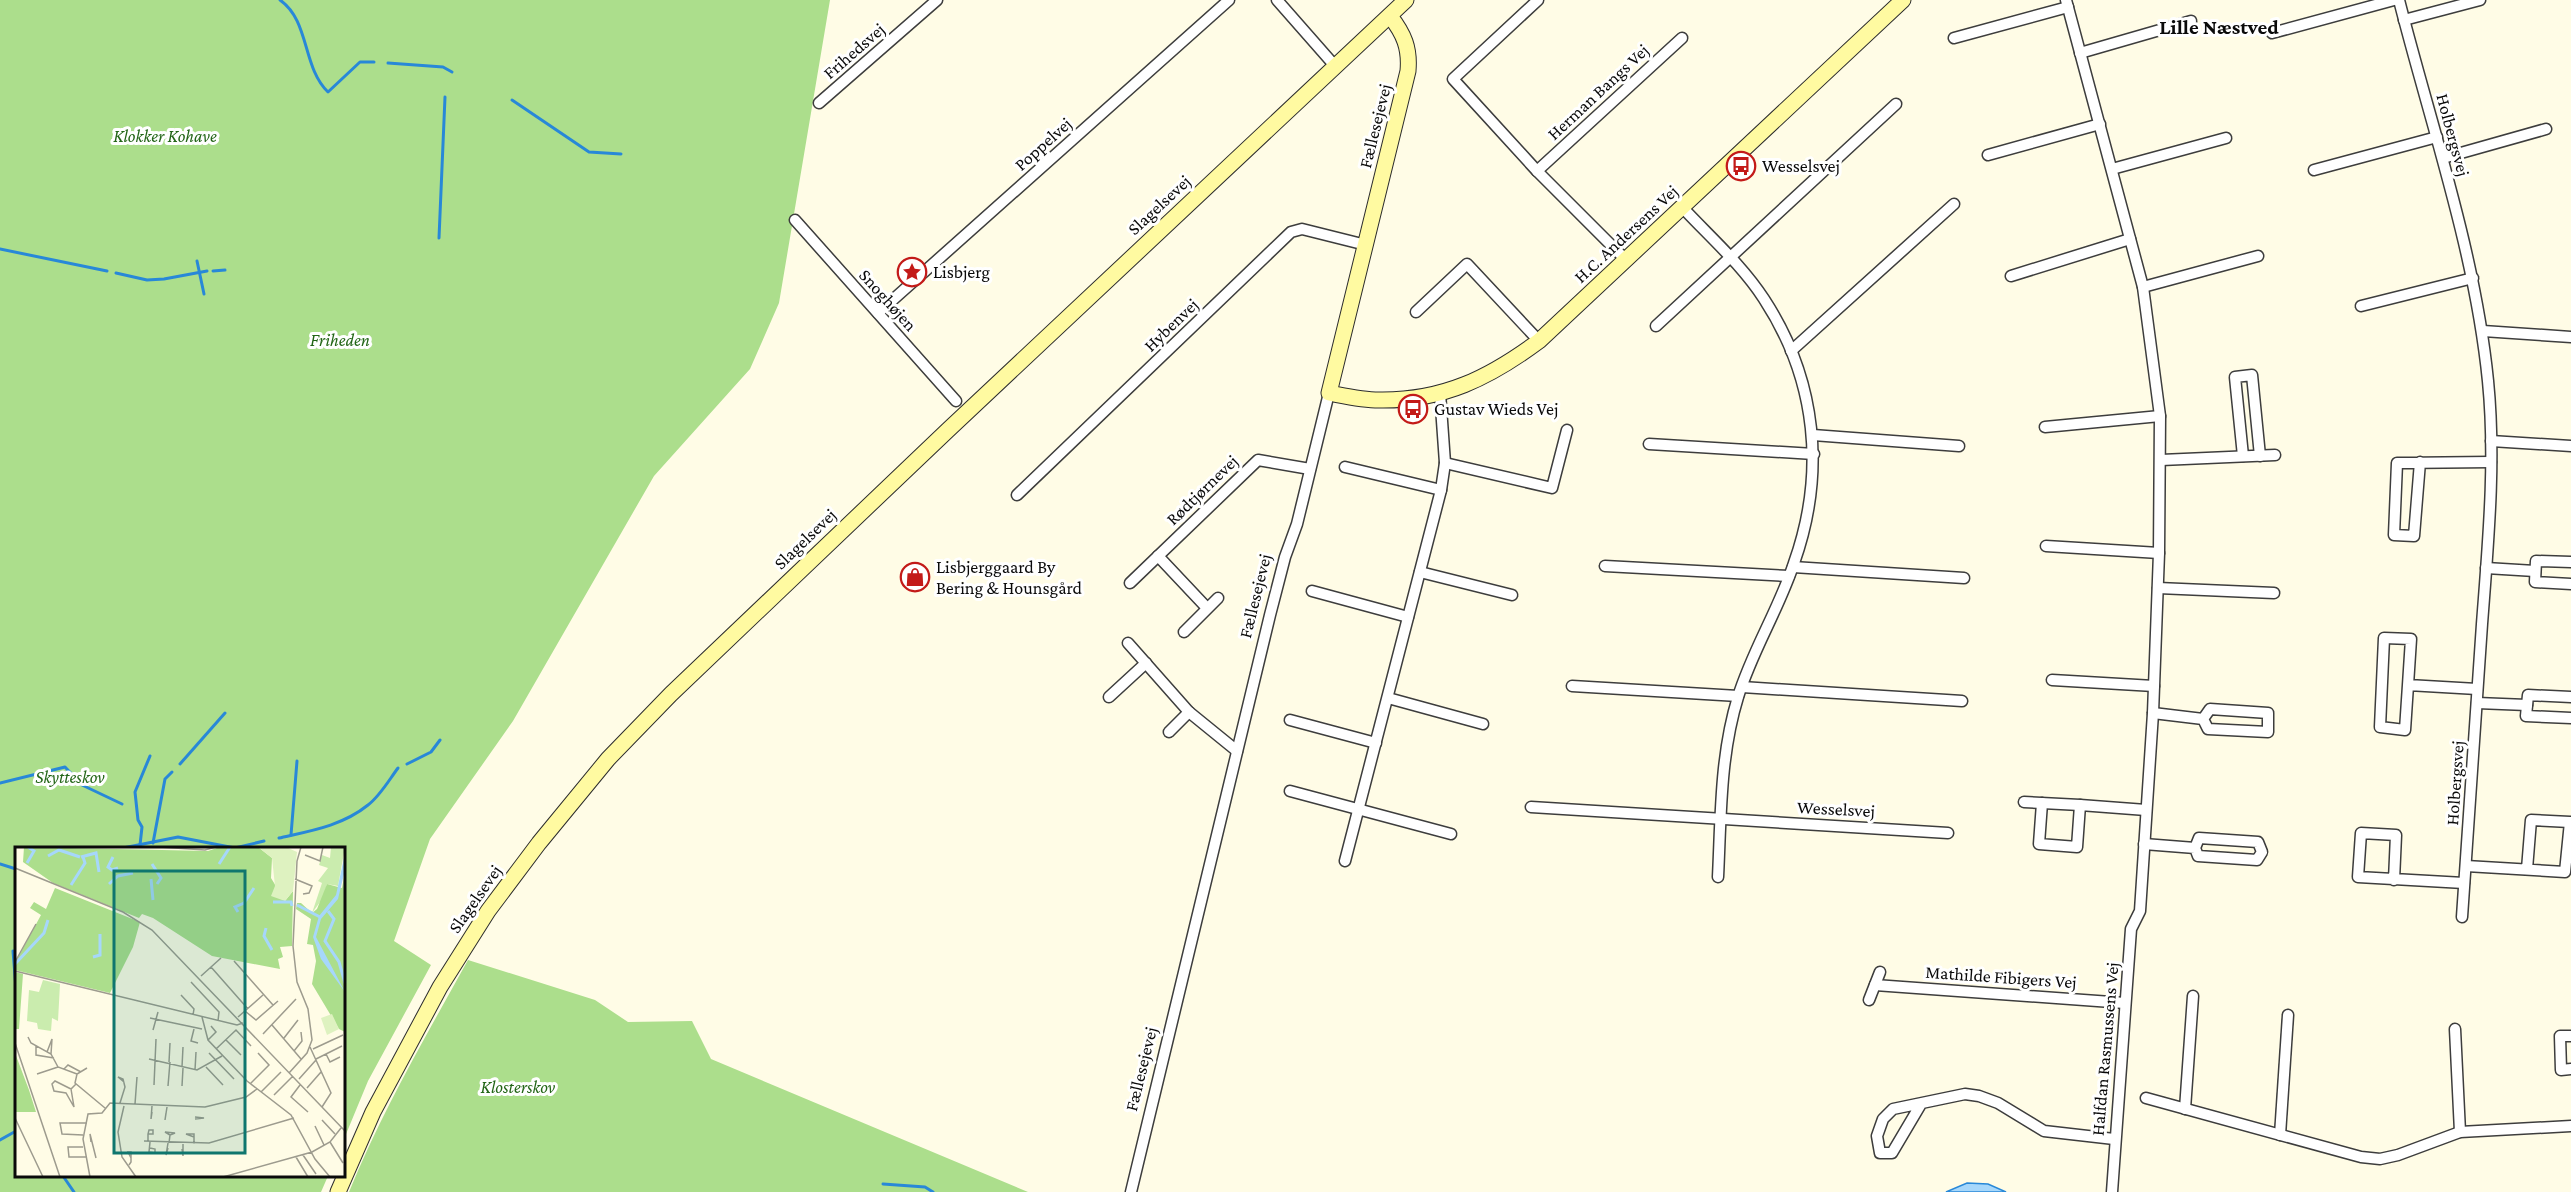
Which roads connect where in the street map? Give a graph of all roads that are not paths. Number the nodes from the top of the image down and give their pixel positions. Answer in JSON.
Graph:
{"nodes":[{"id":1,"x":937,"y":0,"type":"edge"},
{"id":2,"x":1229,"y":0,"type":"edge"},
{"id":3,"x":1277,"y":0,"type":"edge"},
{"id":4,"x":1406,"y":0,"type":"edge"},
{"id":5,"x":1538,"y":0,"type":"edge"},
{"id":6,"x":1903,"y":0,"type":"edge"},
{"id":7,"x":2394,"y":0,"type":"edge"},
{"id":8,"x":2399,"y":0,"type":"edge"},
{"id":9,"x":2480,"y":0,"type":"edge"},
{"id":10,"x":2067,"y":3,"type":"edge"},
{"id":11,"x":1390,"y":16,"type":"junction"},
{"id":12,"x":2404,"y":20,"type":"junction"},
{"id":13,"x":2191,"y":21,"type":"dead end"},
{"id":14,"x":2272,"y":33,"type":"dead end"},
{"id":15,"x":1682,"y":38,"type":"dead end"},
{"id":16,"x":1954,"y":38,"type":"dead end"},
{"id":17,"x":2080,"y":53,"type":"junction"},
{"id":18,"x":1335,"y":66,"type":"junction"},
{"id":19,"x":819,"y":103,"type":"dead end"},
{"id":20,"x":1896,"y":104,"type":"dead end"},
{"id":21,"x":2100,"y":124,"type":"junction"},
{"id":22,"x":2546,"y":129,"type":"dead end"},
{"id":23,"x":2436,"y":137,"type":"junction"},
{"id":24,"x":2226,"y":138,"type":"dead end"},
{"id":25,"x":1988,"y":155,"type":"dead end"},
{"id":26,"x":2443,"y":158,"type":"junction"},
{"id":27,"x":2112,"y":170,"type":"junction"},
{"id":28,"x":2314,"y":170,"type":"dead end"},
{"id":29,"x":1537,"y":171,"type":"junction"},
{"id":30,"x":1954,"y":204,"type":"dead end"},
{"id":31,"x":1683,"y":207,"type":"junction"},
{"id":32,"x":795,"y":220,"type":"dead end"},
{"id":33,"x":2130,"y":239,"type":"junction"},
{"id":34,"x":1366,"y":245,"type":"junction"},
{"id":35,"x":2258,"y":256,"type":"dead end"},
{"id":36,"x":1730,"y":258,"type":"junction"},
{"id":37,"x":1626,"y":260,"type":"junction"},
{"id":38,"x":2011,"y":276,"type":"dead end"},
{"id":39,"x":2473,"y":278,"type":"junction"},
{"id":40,"x":2144,"y":287,"type":"junction"},
{"id":41,"x":2361,"y":306,"type":"dead end"},
{"id":42,"x":1416,"y":312,"type":"dead end"},
{"id":43,"x":878,"y":313,"type":"junction"},
{"id":44,"x":1656,"y":326,"type":"dead end"},
{"id":45,"x":2482,"y":330,"type":"junction"},
{"id":46,"x":2571,"y":337,"type":"edge"},
{"id":47,"x":1539,"y":341,"type":"junction"},
{"id":48,"x":1791,"y":351,"type":"junction"},
{"id":49,"x":1329,"y":393,"type":"junction"},
{"id":50,"x":1440,"y":393,"type":"junction"},
{"id":51,"x":956,"y":401,"type":"dead end"},
{"id":52,"x":2160,"y":416,"type":"junction"},
{"id":53,"x":2046,"y":427,"type":"dead end"},
{"id":54,"x":1567,"y":430,"type":"dead end"},
{"id":55,"x":1813,"y":435,"type":"junction"},
{"id":56,"x":2491,"y":441,"type":"junction"},
{"id":57,"x":1649,"y":444,"type":"dead end"},
{"id":58,"x":1959,"y":446,"type":"dead end"},
{"id":59,"x":2571,"y":446,"type":"edge"},
{"id":60,"x":1814,"y":454,"type":"junction"},
{"id":61,"x":2275,"y":455,"type":"dead end"},
{"id":62,"x":2243,"y":456,"type":"junction"},
{"id":63,"x":2260,"y":456,"type":"junction"},
{"id":64,"x":2161,"y":460,"type":"junction"},
{"id":65,"x":2420,"y":462,"type":"junction"},
{"id":66,"x":2491,"y":462,"type":"junction"},
{"id":67,"x":1445,"y":463,"type":"junction"},
{"id":68,"x":1345,"y":467,"type":"dead end"},
{"id":69,"x":1310,"y":469,"type":"junction"},
{"id":70,"x":1441,"y":490,"type":"junction"},
{"id":71,"x":1017,"y":495,"type":"dead end"},
{"id":72,"x":2046,"y":546,"type":"dead end"},
{"id":73,"x":2159,"y":553,"type":"junction"},
{"id":74,"x":1158,"y":556,"type":"junction"},
{"id":75,"x":2571,"y":562,"type":"edge"},
{"id":76,"x":1605,"y":566,"type":"dead end"},
{"id":77,"x":2486,"y":568,"type":"junction"},
{"id":78,"x":1791,"y":571,"type":"junction"},
{"id":79,"x":2535,"y":571,"type":"junction"},
{"id":80,"x":1420,"y":572,"type":"junction"},
{"id":81,"x":1964,"y":578,"type":"dead end"},
{"id":82,"x":1130,"y":583,"type":"dead end"},
{"id":83,"x":2571,"y":584,"type":"edge"},
{"id":84,"x":2158,"y":588,"type":"junction"},
{"id":85,"x":1312,"y":591,"type":"dead end"},
{"id":86,"x":2274,"y":593,"type":"dead end"},
{"id":87,"x":1512,"y":595,"type":"dead end"},
{"id":88,"x":1218,"y":598,"type":"dead end"},
{"id":89,"x":1207,"y":608,"type":"junction"},
{"id":90,"x":1408,"y":617,"type":"junction"},
{"id":91,"x":1184,"y":632,"type":"dead end"},
{"id":92,"x":1128,"y":644,"type":"dead end"},
{"id":93,"x":1146,"y":663,"type":"junction"},
{"id":94,"x":2052,"y":680,"type":"dead end"},
{"id":95,"x":2408,"y":685,"type":"junction"},
{"id":96,"x":1572,"y":686,"type":"dead end"},
{"id":97,"x":2154,"y":686,"type":"junction"},
{"id":98,"x":2478,"y":688,"type":"junction"},
{"id":99,"x":1740,"y":691,"type":"junction"},
{"id":100,"x":1109,"y":697,"type":"dead end"},
{"id":101,"x":2571,"y":697,"type":"edge"},
{"id":102,"x":1388,"y":698,"type":"junction"},
{"id":103,"x":1962,"y":701,"type":"dead end"},
{"id":104,"x":2477,"y":703,"type":"junction"},
{"id":105,"x":2527,"y":705,"type":"junction"},
{"id":106,"x":1189,"y":712,"type":"junction"},
{"id":107,"x":2153,"y":713,"type":"junction"},
{"id":108,"x":2571,"y":718,"type":"edge"},
{"id":109,"x":2203,"y":719,"type":"junction"},
{"id":110,"x":1290,"y":720,"type":"dead end"},
{"id":111,"x":1483,"y":724,"type":"dead end"},
{"id":112,"x":1169,"y":732,"type":"dead end"},
{"id":113,"x":1376,"y":742,"type":"junction"},
{"id":114,"x":1237,"y":751,"type":"junction"},
{"id":115,"x":1290,"y":791,"type":"dead end"},
{"id":116,"x":2024,"y":802,"type":"dead end"},
{"id":117,"x":2042,"y":803,"type":"junction"},
{"id":118,"x":2080,"y":805,"type":"junction"},
{"id":119,"x":1531,"y":807,"type":"dead end"},
{"id":120,"x":1358,"y":810,"type":"junction"},
{"id":121,"x":2146,"y":810,"type":"junction"},
{"id":122,"x":1721,"y":819,"type":"junction"},
{"id":123,"x":1948,"y":833,"type":"dead end"},
{"id":124,"x":1451,"y":834,"type":"dead end"},
{"id":125,"x":2144,"y":844,"type":"junction"},
{"id":126,"x":2195,"y":848,"type":"junction"},
{"id":127,"x":1345,"y":861,"type":"dead end"},
{"id":128,"x":2466,"y":866,"type":"junction"},
{"id":129,"x":2527,"y":869,"type":"junction"},
{"id":130,"x":1718,"y":877,"type":"dead end"},
{"id":131,"x":2394,"y":880,"type":"junction"},
{"id":132,"x":2464,"y":883,"type":"junction"},
{"id":133,"x":2462,"y":917,"type":"dead end"},
{"id":134,"x":1880,"y":972,"type":"dead end"},
{"id":135,"x":1875,"y":985,"type":"junction"},
{"id":136,"x":2193,"y":996,"type":"dead end"},
{"id":137,"x":1869,"y":1000,"type":"dead end"},
{"id":138,"x":2126,"y":1003,"type":"junction"},
{"id":139,"x":2288,"y":1016,"type":"dead end"},
{"id":140,"x":2455,"y":1029,"type":"dead end"},
{"id":141,"x":2571,"y":1035,"type":"edge"},
{"id":142,"x":2571,"y":1069,"type":"edge"},
{"id":143,"x":2146,"y":1098,"type":"dead end"},
{"id":144,"x":1921,"y":1104,"type":"junction"},
{"id":145,"x":2185,"y":1109,"type":"junction"},
{"id":146,"x":2571,"y":1126,"type":"edge"},
{"id":147,"x":2460,"y":1132,"type":"junction"},
{"id":148,"x":2280,"y":1135,"type":"junction"},
{"id":149,"x":2114,"y":1139,"type":"junction"},
{"id":150,"x":339,"y":1192,"type":"edge"},
{"id":151,"x":1131,"y":1192,"type":"edge"},
{"id":152,"x":2112,"y":1192,"type":"edge"}],
"edges":[{"from":1,"to":19,"type":"street","name":"Frihedsvej"},
{"from":2,"to":43,"type":"street","name":"Poppelvej"},
{"from":3,"to":18,"type":"street"},
{"from":4,"to":11,"type":"street","name":"Slagelsevej"},
{"from":5,"to":29,"type":"street"},
{"from":6,"to":31,"type":"street","name":"H.C. Andersens Vej"},
{"from":7,"to":14,"type":"street"},
{"from":8,"to":12,"type":"street","name":"Holbergsvej"},
{"from":9,"to":12,"type":"street"},
{"from":10,"to":16,"type":"street"},
{"from":10,"to":17,"type":"street","name":"Halfdan Rasmussens Vej"},
{"from":11,"to":18,"type":"street","name":"Slagelsevej"},
{"from":11,"to":34,"type":"street","name":"Fællesejevej"},
{"from":12,"to":23,"type":"street","name":"Holbergsvej"},
{"from":13,"to":17,"type":"street"},
{"from":15,"to":29,"type":"street","name":"Herman Bangs Vej"},
{"from":17,"to":21,"type":"street","name":"Halfdan Rasmussens Vej"},
{"from":18,"to":150,"type":"street","name":"Slagelsevej"},
{"from":20,"to":36,"type":"street"},
{"from":21,"to":25,"type":"street"},
{"from":21,"to":27,"type":"street","name":"Halfdan Rasmussens Vej"},
{"from":22,"to":26,"type":"street"},
{"from":23,"to":26,"type":"street","name":"Holbergsvej"},
{"from":23,"to":28,"type":"street"},
{"from":24,"to":27,"type":"street"},
{"from":26,"to":39,"type":"street","name":"Holbergsvej"},
{"from":27,"to":33,"type":"street","name":"Halfdan Rasmussens Vej"},
{"from":29,"to":37,"type":"street"},
{"from":30,"to":48,"type":"street"},
{"from":31,"to":36,"type":"street"},
{"from":31,"to":37,"type":"street","name":"H.C. Andersens Vej"},
{"from":32,"to":43,"type":"street","name":"Snoghøjen"},
{"from":33,"to":38,"type":"street"},
{"from":33,"to":40,"type":"street","name":"Halfdan Rasmussens Vej"},
{"from":34,"to":49,"type":"street","name":"Fællesejevej"},
{"from":34,"to":71,"type":"street","name":"Hybenvej"},
{"from":35,"to":40,"type":"street"},
{"from":36,"to":44,"type":"street"},
{"from":36,"to":48,"type":"street"},
{"from":37,"to":47,"type":"street","name":"H.C. Andersens Vej"},
{"from":39,"to":41,"type":"street"},
{"from":39,"to":45,"type":"street","name":"Holbergsvej"},
{"from":40,"to":52,"type":"street","name":"Halfdan Rasmussens Vej"},
{"from":42,"to":47,"type":"street"},
{"from":43,"to":51,"type":"street","name":"Snoghøjen"},
{"from":45,"to":46,"type":"street"},
{"from":45,"to":56,"type":"street","name":"Holbergsvej"},
{"from":47,"to":50,"type":"street","name":"H.C. Andersens Vej"},
{"from":48,"to":55,"type":"street"},
{"from":49,"to":50,"type":"street","name":"H.C. Andersens Vej"},
{"from":49,"to":69,"type":"street","name":"Fællesejevej"},
{"from":50,"to":67,"type":"street"},
{"from":52,"to":53,"type":"street"},
{"from":52,"to":64,"type":"street","name":"Halfdan Rasmussens Vej"},
{"from":54,"to":67,"type":"street"},
{"from":55,"to":58,"type":"street"},
{"from":55,"to":60,"type":"street"},
{"from":56,"to":59,"type":"street"},
{"from":56,"to":66,"type":"street","name":"Holbergsvej"},
{"from":57,"to":60,"type":"street"},
{"from":60,"to":78,"type":"street"},
{"from":61,"to":63,"type":"street"},
{"from":62,"to":63,"type":"street"},
{"from":62,"to":63,"type":"street"},
{"from":62,"to":64,"type":"street"},
{"from":64,"to":73,"type":"street","name":"Halfdan Rasmussens Vej"},
{"from":65,"to":65,"type":"street"},
{"from":65,"to":66,"type":"street"},
{"from":66,"to":77,"type":"street","name":"Holbergsvej"},
{"from":67,"to":70,"type":"street"},
{"from":68,"to":70,"type":"street"},
{"from":69,"to":74,"type":"street","name":"Rødtjørnevej"},
{"from":69,"to":114,"type":"street","name":"Fællesejevej"},
{"from":70,"to":80,"type":"street"},
{"from":72,"to":73,"type":"street"},
{"from":73,"to":84,"type":"street","name":"Halfdan Rasmussens Vej"},
{"from":74,"to":82,"type":"street","name":"Rødtjørnevej"},
{"from":74,"to":89,"type":"street"},
{"from":75,"to":79,"type":"street"},
{"from":76,"to":78,"type":"street"},
{"from":77,"to":79,"type":"street"},
{"from":77,"to":98,"type":"street","name":"Holbergsvej"},
{"from":78,"to":81,"type":"street"},
{"from":78,"to":99,"type":"street"},
{"from":79,"to":83,"type":"street"},
{"from":80,"to":87,"type":"street"},
{"from":80,"to":90,"type":"street"},
{"from":84,"to":86,"type":"street"},
{"from":84,"to":97,"type":"street","name":"Halfdan Rasmussens Vej"},
{"from":85,"to":90,"type":"street"},
{"from":88,"to":89,"type":"street"},
{"from":89,"to":91,"type":"street"},
{"from":90,"to":102,"type":"street"},
{"from":92,"to":93,"type":"street"},
{"from":93,"to":100,"type":"street"},
{"from":93,"to":106,"type":"street"},
{"from":94,"to":97,"type":"street"},
{"from":95,"to":95,"type":"street"},
{"from":95,"to":98,"type":"street"},
{"from":96,"to":99,"type":"street"},
{"from":97,"to":107,"type":"street","name":"Halfdan Rasmussens Vej"},
{"from":98,"to":104,"type":"street","name":"Holbergsvej"},
{"from":99,"to":103,"type":"street"},
{"from":99,"to":122,"type":"street"},
{"from":101,"to":105,"type":"street"},
{"from":102,"to":111,"type":"street"},
{"from":102,"to":113,"type":"street"},
{"from":104,"to":105,"type":"street"},
{"from":104,"to":128,"type":"street","name":"Holbergsvej"},
{"from":105,"to":108,"type":"street"},
{"from":106,"to":112,"type":"street"},
{"from":106,"to":114,"type":"street"},
{"from":107,"to":109,"type":"street"},
{"from":107,"to":121,"type":"street","name":"Halfdan Rasmussens Vej"},
{"from":109,"to":109,"type":"street"},
{"from":110,"to":113,"type":"street"},
{"from":113,"to":120,"type":"street"},
{"from":114,"to":151,"type":"street","name":"Fællesejevej"},
{"from":115,"to":120,"type":"street"},
{"from":116,"to":117,"type":"street"},
{"from":117,"to":118,"type":"street"},
{"from":117,"to":118,"type":"street"},
{"from":118,"to":121,"type":"street"},
{"from":119,"to":122,"type":"street","name":"Wesselsvej"},
{"from":120,"to":124,"type":"street"},
{"from":120,"to":127,"type":"street"},
{"from":121,"to":125,"type":"street","name":"Halfdan Rasmussens Vej"},
{"from":122,"to":123,"type":"street","name":"Wesselsvej"},
{"from":122,"to":130,"type":"street"},
{"from":125,"to":126,"type":"street"},
{"from":125,"to":138,"type":"street","name":"Halfdan Rasmussens Vej"},
{"from":126,"to":126,"type":"street"},
{"from":128,"to":129,"type":"street"},
{"from":128,"to":132,"type":"street","name":"Holbergsvej"},
{"from":129,"to":129,"type":"street"},
{"from":131,"to":131,"type":"street"},
{"from":131,"to":132,"type":"street"},
{"from":132,"to":133,"type":"street","name":"Holbergsvej"},
{"from":134,"to":135,"type":"street"},
{"from":135,"to":137,"type":"street"},
{"from":135,"to":138,"type":"street","name":"Mathilde Fibigers Vej"},
{"from":136,"to":145,"type":"street"},
{"from":138,"to":149,"type":"street","name":"Halfdan Rasmussens Vej"},
{"from":139,"to":148,"type":"street"},
{"from":140,"to":147,"type":"street"},
{"from":141,"to":142,"type":"street"},
{"from":143,"to":145,"type":"street"},
{"from":144,"to":144,"type":"street"},
{"from":144,"to":149,"type":"street"},
{"from":145,"to":148,"type":"street"},
{"from":146,"to":147,"type":"street"},
{"from":147,"to":148,"type":"street"},
{"from":149,"to":152,"type":"street","name":"Halfdan Rasmussens Vej"}]}
